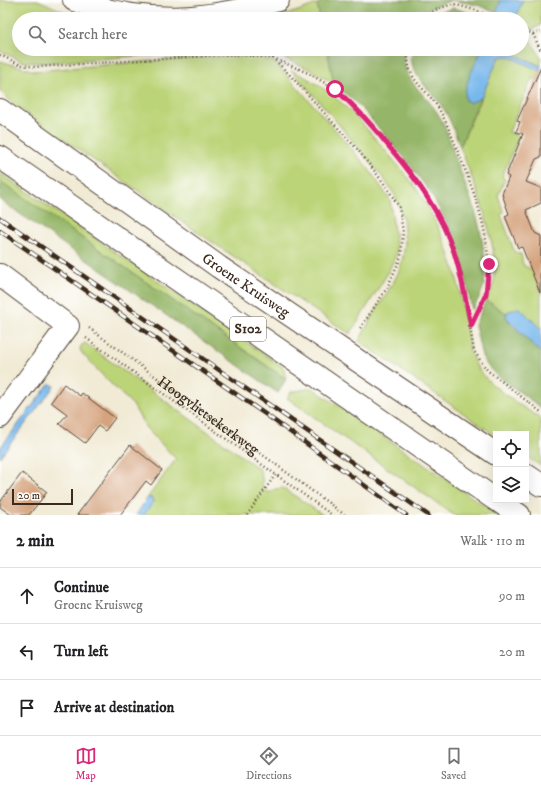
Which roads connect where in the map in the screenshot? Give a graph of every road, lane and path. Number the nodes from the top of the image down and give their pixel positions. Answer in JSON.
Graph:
{"nodes":[{"id":1,"x":74,"y":0,"type":"edge"},
{"id":2,"x":278,"y":0,"type":"edge"},
{"id":3,"x":112,"y":12,"type":"edge"},
{"id":4,"x":232,"y":12,"type":"edge"},
{"id":5,"x":432,"y":12,"type":"edge"},
{"id":6,"x":480,"y":12,"type":"edge"},
{"id":7,"x":541,"y":32,"type":"edge"},
{"id":8,"x":529,"y":33,"type":"edge"},
{"id":9,"x":533,"y":34,"type":"junction"},
{"id":10,"x":541,"y":51,"type":"edge"},
{"id":11,"x":0,"y":56,"type":"edge"},
{"id":12,"x":204,"y":56,"type":"edge"},
{"id":13,"x":254,"y":56,"type":"edge"},
{"id":14,"x":407,"y":56,"type":"edge"},
{"id":15,"x":273,"y":58,"type":"junction"},
{"id":16,"x":0,"y":110,"type":"edge"},
{"id":17,"x":0,"y":157,"type":"edge"},
{"id":18,"x":0,"y":274,"type":"edge"},
{"id":19,"x":68,"y":326,"type":"junction"},
{"id":20,"x":471,"y":326,"type":"junction"},
{"id":21,"x":359,"y":330,"type":"dead end"},
{"id":22,"x":541,"y":412,"type":"edge"},
{"id":23,"x":0,"y":417,"type":"edge"},
{"id":24,"x":493,"y":452,"type":"edge"},
{"id":25,"x":276,"y":474,"type":"junction"},
{"id":26,"x":529,"y":477,"type":"edge"},
{"id":27,"x":541,"y":485,"type":"edge"},
{"id":28,"x":493,"y":498,"type":"edge"},
{"id":29,"x":501,"y":503,"type":"edge"},
{"id":30,"x":247,"y":515,"type":"edge"},
{"id":31,"x":332,"y":515,"type":"edge"},
{"id":32,"x":345,"y":515,"type":"edge"},
{"id":33,"x":519,"y":515,"type":"edge"}],
"edges":[{"from":1,"to":3,"type":"main road"},
{"from":2,"to":4,"type":"main road"},
{"from":5,"to":6,"type":"path"},
{"from":7,"to":9,"type":"path"},
{"from":8,"to":9,"type":"path"},
{"from":9,"to":10,"type":"path"},
{"from":11,"to":12,"type":"path"},
{"from":13,"to":15,"type":"path"},
{"from":14,"to":20,"type":"path"},
{"from":15,"to":20,"type":"path"},
{"from":15,"to":21,"type":"path"},
{"from":16,"to":24,"type":"main road","name":"Groene Kruisweg","number":"S102"},
{"from":17,"to":28,"type":"main road","number":"S102"},
{"from":18,"to":19,"type":"main road"},
{"from":19,"to":23,"type":"main road"},
{"from":19,"to":25,"type":"path","name":"Hoogvlietsekerkweg"},
{"from":19,"to":32,"type":"path","name":"Hoogvlietsekerkweg"},
{"from":20,"to":22,"type":"path"},
{"from":25,"to":30,"type":"path"},
{"from":25,"to":31,"type":"path","name":"Hoogvlietsekerkweg"},
{"from":26,"to":27,"type":"main road"},
{"from":29,"to":33,"type":"main road","number":"S102"}]}
